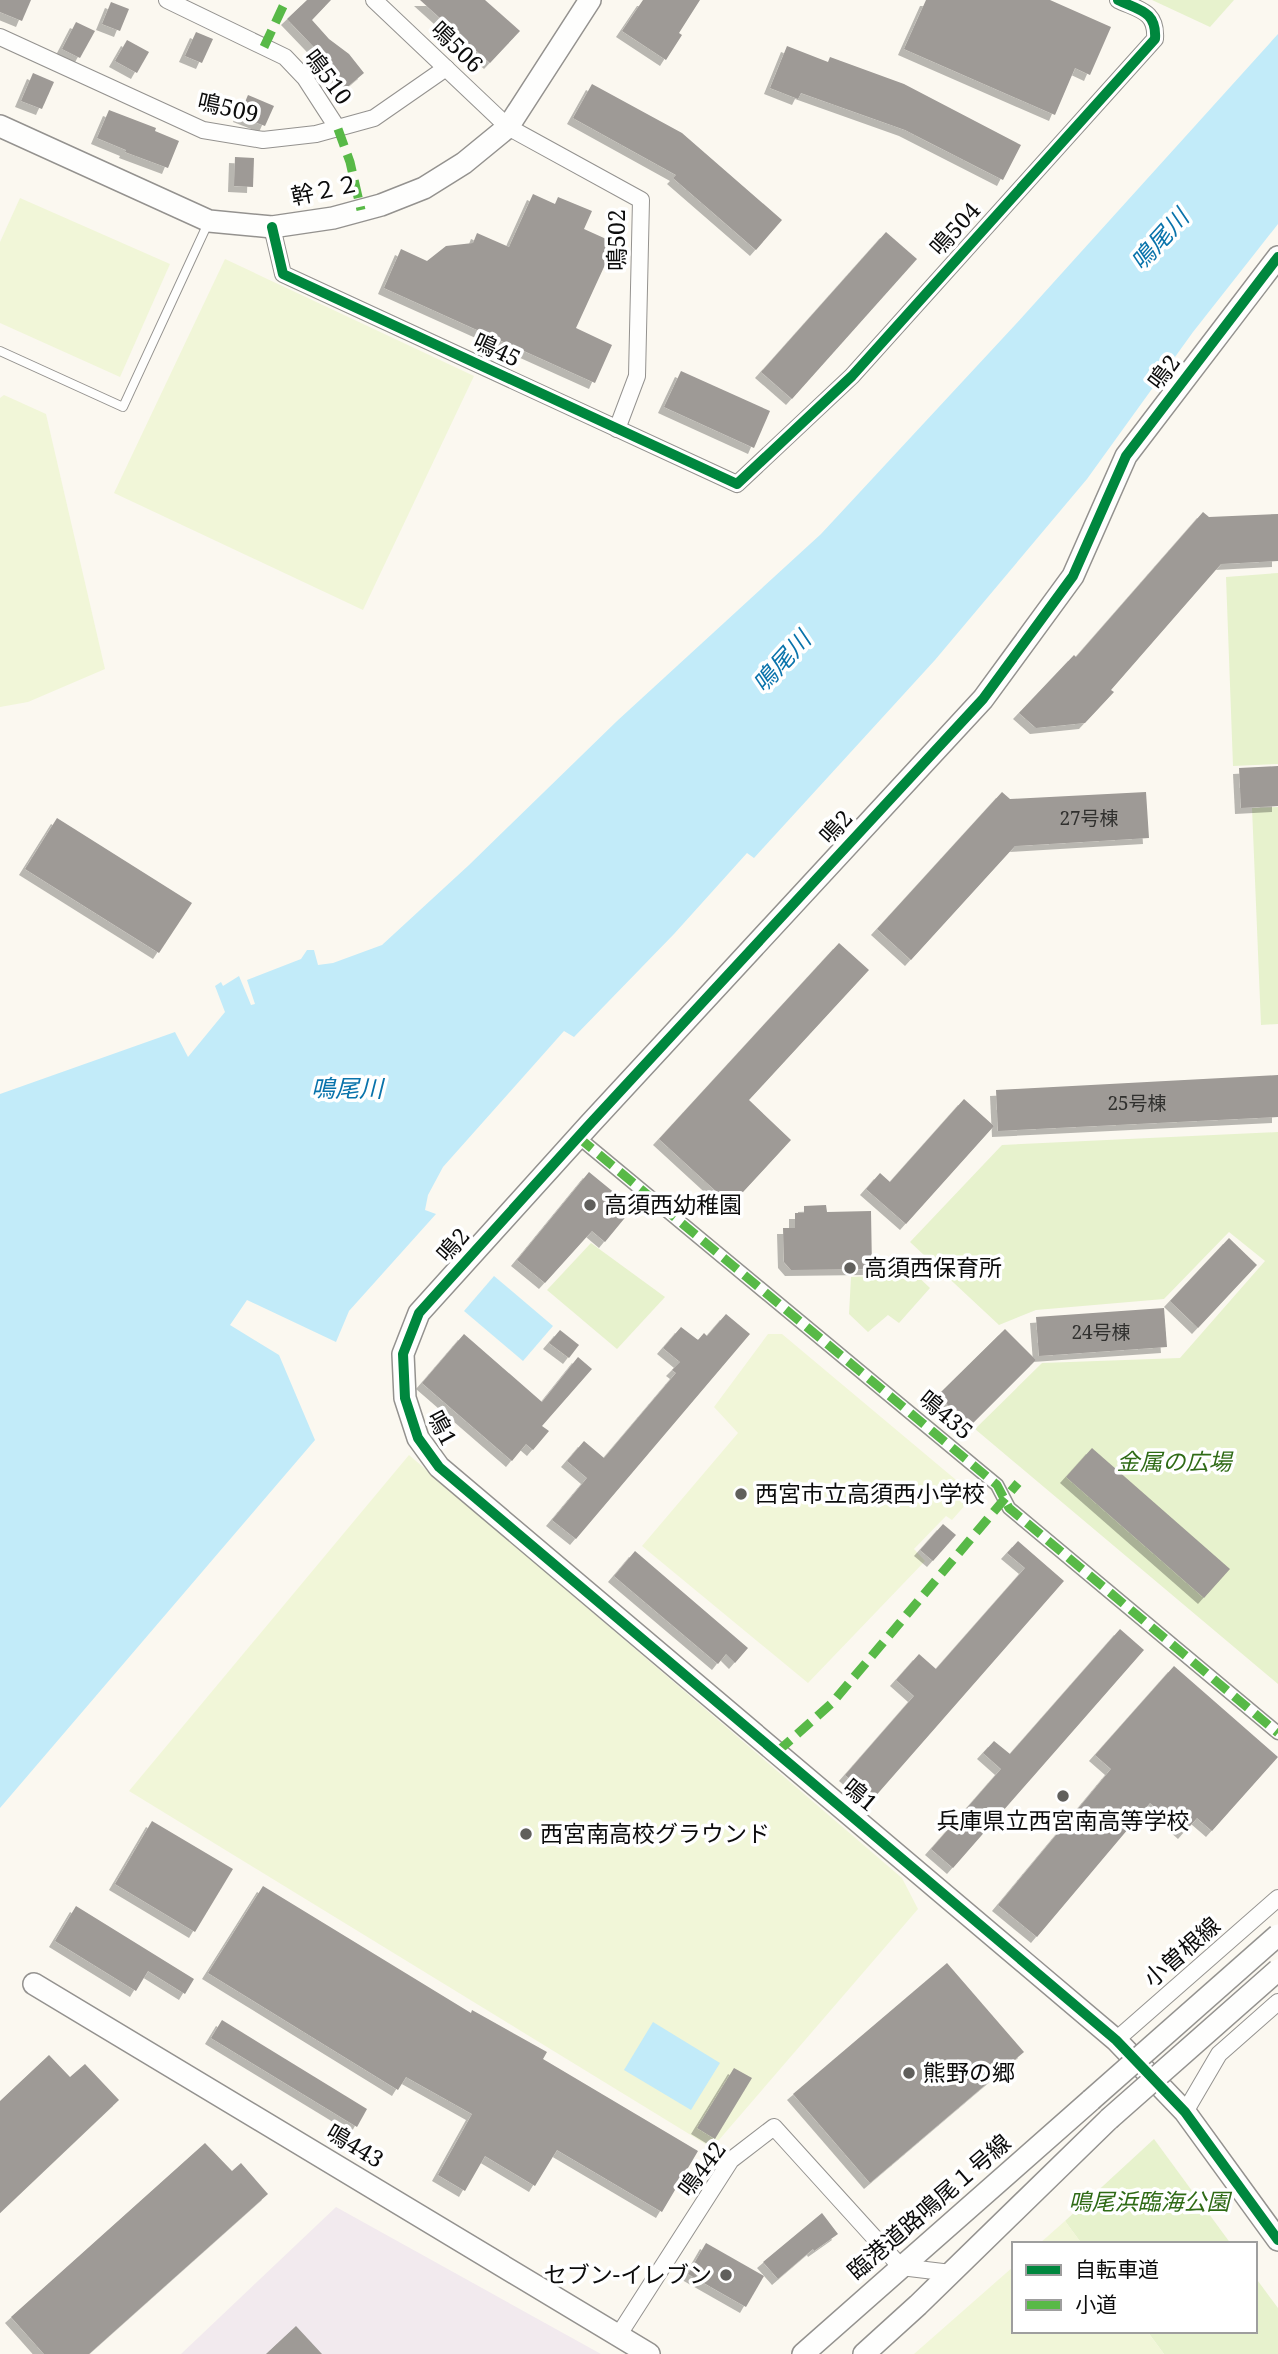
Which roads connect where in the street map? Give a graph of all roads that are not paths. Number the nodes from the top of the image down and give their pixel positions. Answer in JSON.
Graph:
{"nodes":[{"id":1,"x":166,"y":0,"type":"edge"},
{"id":2,"x":374,"y":0,"type":"edge"},
{"id":3,"x":590,"y":0,"type":"edge"},
{"id":4,"x":1118,"y":0,"type":"edge"},
{"id":5,"x":0,"y":37,"type":"edge"},
{"id":6,"x":446,"y":68,"type":"junction"},
{"id":7,"x":0,"y":126,"type":"edge"},
{"id":8,"x":508,"y":127,"type":"junction"},
{"id":9,"x":338,"y":129,"type":"junction"},
{"id":10,"x":209,"y":221,"type":"junction"},
{"id":11,"x":272,"y":227,"type":"junction"},
{"id":12,"x":1278,"y":257,"type":"edge"},
{"id":13,"x":0,"y":351,"type":"edge"},
{"id":14,"x":617,"y":429,"type":"junction"},
{"id":15,"x":737,"y":484,"type":"joint"},
{"id":16,"x":578,"y":1138,"type":"junction"},
{"id":17,"x":405,"y":1398,"type":"joint"},
{"id":18,"x":1278,"y":1733,"type":"edge"},
{"id":19,"x":1278,"y":1898,"type":"edge"},
{"id":20,"x":1278,"y":1935,"type":"edge"},
{"id":21,"x":1278,"y":1970,"type":"edge"},
{"id":22,"x":34,"y":1984,"type":"dead end"},
{"id":23,"x":1278,"y":2002,"type":"edge"},
{"id":24,"x":1116,"y":2040,"type":"junction"},
{"id":25,"x":1185,"y":2112,"type":"junction"},
{"id":26,"x":1278,"y":2241,"type":"edge"},
{"id":27,"x":901,"y":2267,"type":"junction"},
{"id":28,"x":951,"y":2273,"type":"junction"},
{"id":29,"x":618,"y":2336,"type":"junction"},
{"id":30,"x":649,"y":2354,"type":"edge"},
{"id":31,"x":803,"y":2354,"type":"edge"},
{"id":32,"x":864,"y":2354,"type":"edge"}],
"edges":[{"from":1,"to":9,"type":"street","name":"鳴510"},
{"from":2,"to":6,"type":"street","name":"鳴506"},
{"from":3,"to":8,"type":"street","name":"幹２２"},
{"from":4,"to":15,"type":"street","name":"鳴504"},
{"from":5,"to":9,"type":"street","name":"鳴509"},
{"from":6,"to":8,"type":"street","name":"鳴506"},
{"from":6,"to":9,"type":"street","name":"鳴509"},
{"from":7,"to":10,"type":"street","name":"幹２２"},
{"from":8,"to":11,"type":"street","name":"幹２２"},
{"from":8,"to":14,"type":"street","name":"鳴502"},
{"from":10,"to":11,"type":"street","name":"幹２２"},
{"from":10,"to":13,"type":"lane"},
{"from":11,"to":14,"type":"street","name":"鳴45"},
{"from":12,"to":16,"type":"street","name":"鳴2"},
{"from":14,"to":15,"type":"street","name":"鳴45"},
{"from":16,"to":17,"type":"street","name":"鳴2"},
{"from":16,"to":18,"type":"street","name":"鳴435"},
{"from":17,"to":24,"type":"street","name":"鳴1"},
{"from":19,"to":24,"type":"street","name":"小曽根線"},
{"from":20,"to":27,"type":"street","name":"臨港道路鳴尾１号線","bridge":true},
{"from":21,"to":28,"type":"street","bridge":true},
{"from":22,"to":29,"type":"street","name":"鳴443"},
{"from":23,"to":25,"type":"street"},
{"from":24,"to":25,"type":"street","name":"鳴1"},
{"from":25,"to":26,"type":"street","name":"鳴1"},
{"from":27,"to":28,"type":"street"},
{"from":27,"to":29,"type":"street","name":"鳴442"},
{"from":27,"to":31,"type":"street","name":"臨港道路鳴尾１号線"},
{"from":28,"to":32,"type":"street"},
{"from":29,"to":30,"type":"street","name":"鳴443"}]}
